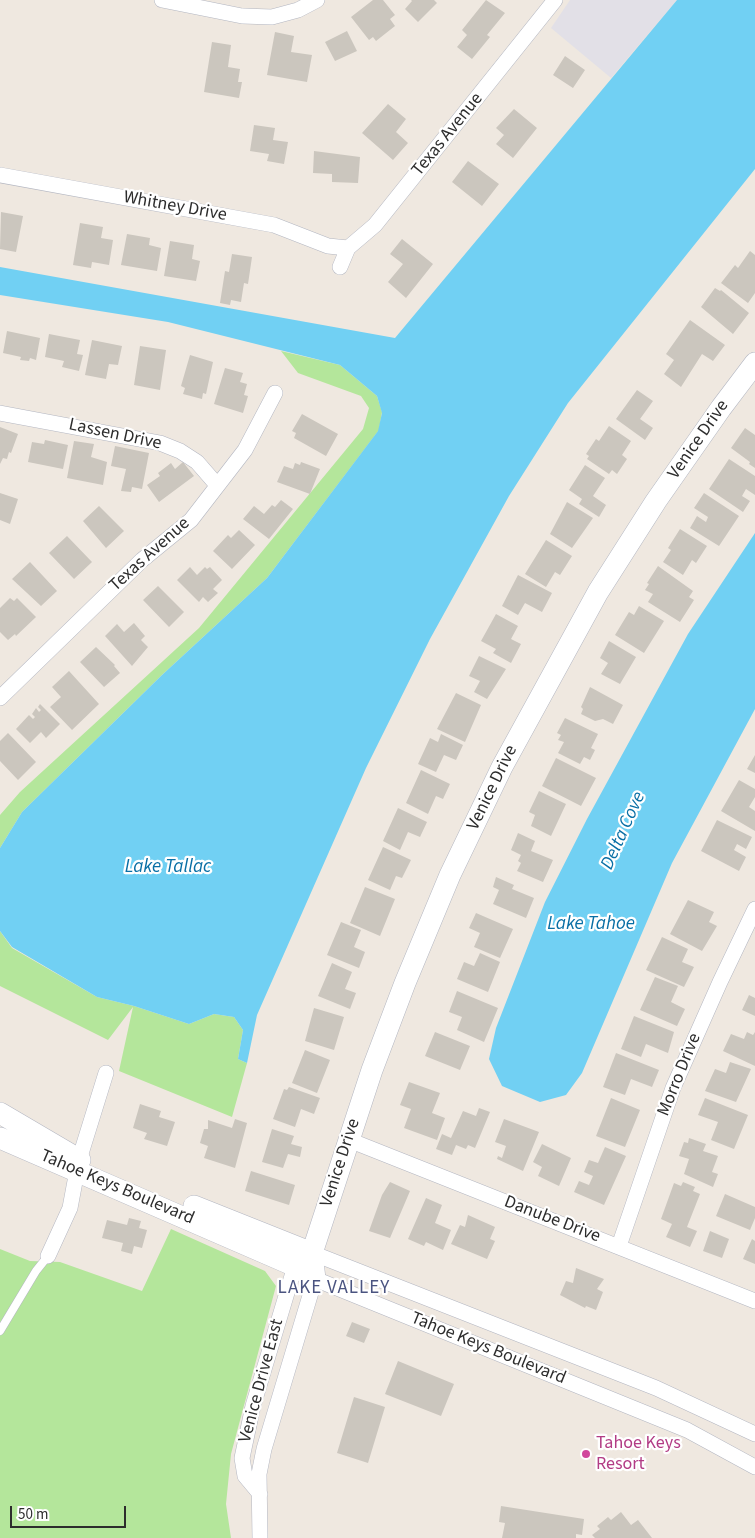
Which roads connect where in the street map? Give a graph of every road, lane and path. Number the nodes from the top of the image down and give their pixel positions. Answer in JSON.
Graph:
{"nodes":[{"id":1,"x":318,"y":0,"type":"edge"},
{"id":2,"x":555,"y":0,"type":"edge"},
{"id":3,"x":169,"y":1,"type":"edge"},
{"id":4,"x":0,"y":175,"type":"edge"},
{"id":5,"x":348,"y":248,"type":"junction"},
{"id":6,"x":340,"y":267,"type":"dead end"},
{"id":7,"x":755,"y":363,"type":"edge"},
{"id":8,"x":276,"y":393,"type":"dead end"},
{"id":9,"x":0,"y":413,"type":"edge"},
{"id":10,"x":217,"y":485,"type":"junction"},
{"id":11,"x":0,"y":698,"type":"edge"},
{"id":12,"x":755,"y":909,"type":"edge"},
{"id":13,"x":106,"y":1073,"type":"dead end"},
{"id":14,"x":0,"y":1113,"type":"edge"},
{"id":15,"x":0,"y":1138,"type":"edge"},
{"id":16,"x":348,"y":1140,"type":"junction"},
{"id":17,"x":79,"y":1166,"type":"junction"},
{"id":18,"x":619,"y":1246,"type":"junction"},
{"id":19,"x":312,"y":1253,"type":"junction"},
{"id":20,"x":48,"y":1256,"type":"joint"},
{"id":21,"x":295,"y":1266,"type":"junction"},
{"id":22,"x":315,"y":1279,"type":"junction"},
{"id":23,"x":755,"y":1301,"type":"edge"},
{"id":24,"x":0,"y":1331,"type":"edge"},
{"id":25,"x":755,"y":1434,"type":"edge"},
{"id":26,"x":755,"y":1467,"type":"edge"},
{"id":27,"x":260,"y":1494,"type":"junction"},
{"id":28,"x":260,"y":1538,"type":"edge"}],
"edges":[{"from":1,"to":3,"type":"street"},
{"from":2,"to":5,"type":"street","name":"Texas Avenue"},
{"from":4,"to":5,"type":"street","name":"Whitney Drive"},
{"from":5,"to":6,"type":"street","name":"Texas Avenue"},
{"from":7,"to":16,"type":"street","name":"Venice Drive"},
{"from":8,"to":10,"type":"street","name":"Texas Avenue"},
{"from":9,"to":10,"type":"street","name":"Lassen Drive"},
{"from":10,"to":11,"type":"street","name":"Texas Avenue"},
{"from":12,"to":18,"type":"street","name":"Morro Drive"},
{"from":13,"to":17,"type":"street"},
{"from":14,"to":17,"type":"street","name":"Tahoe Keys Boulevard"},
{"from":15,"to":17,"type":"street","name":"Tahoe Keys Boulevard"},
{"from":16,"to":18,"type":"street","name":"Danube Drive"},
{"from":16,"to":19,"type":"street","name":"Venice Drive"},
{"from":17,"to":19,"type":"street","name":"Tahoe Keys Boulevard"},
{"from":17,"to":20,"type":"street"},
{"from":17,"to":21,"type":"street","name":"Tahoe Keys Boulevard"},
{"from":18,"to":23,"type":"street","name":"Danube Drive"},
{"from":19,"to":21,"type":"street"},
{"from":19,"to":22,"type":"street","name":"Venice Drive East"},
{"from":19,"to":25,"type":"street","name":"Tahoe Keys Boulevard"},
{"from":20,"to":24,"type":"lane"},
{"from":21,"to":22,"type":"street","name":"Tahoe Keys Boulevard"},
{"from":21,"to":27,"type":"street","name":"Venice Drive East"},
{"from":22,"to":26,"type":"street","name":"Tahoe Keys Boulevard"},
{"from":22,"to":27,"type":"street","name":"Venice Drive East"},
{"from":27,"to":28,"type":"street"}]}
